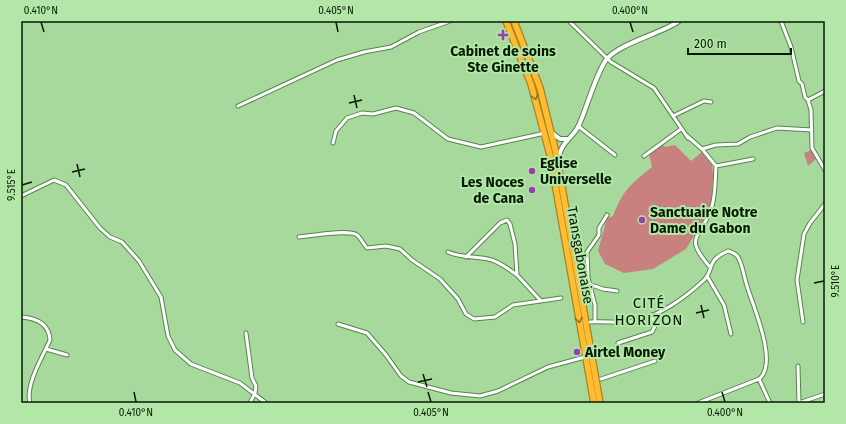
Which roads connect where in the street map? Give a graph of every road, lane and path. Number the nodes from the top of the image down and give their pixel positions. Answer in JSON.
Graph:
{"nodes":[{"id":1,"x":450,"y":21,"type":"edge"},
{"id":2,"x":506,"y":21,"type":"edge"},
{"id":3,"x":514,"y":21,"type":"edge"},
{"id":4,"x":569,"y":21,"type":"edge"},
{"id":5,"x":679,"y":21,"type":"edge"},
{"id":6,"x":781,"y":21,"type":"edge"},
{"id":7,"x":607,"y":59,"type":"junction"},
{"id":8,"x":825,"y":91,"type":"edge"},
{"id":9,"x":808,"y":100,"type":"junction"},
{"id":10,"x":711,"y":102,"type":"dead end"},
{"id":11,"x":238,"y":106,"type":"dead end"},
{"id":12,"x":673,"y":116,"type":"junction"},
{"id":13,"x":578,"y":126,"type":"junction"},
{"id":14,"x":681,"y":129,"type":"junction"},
{"id":15,"x":812,"y":130,"type":"junction"},
{"id":16,"x":545,"y":133,"type":"junction"},
{"id":17,"x":552,"y":133,"type":"junction"},
{"id":18,"x":569,"y":139,"type":"junction"},
{"id":19,"x":333,"y":143,"type":"dead end"},
{"id":20,"x":702,"y":149,"type":"junction"},
{"id":21,"x":615,"y":155,"type":"dead end"},
{"id":22,"x":644,"y":156,"type":"dead end"},
{"id":23,"x":753,"y":159,"type":"dead end"},
{"id":24,"x":558,"y":163,"type":"junction"},
{"id":25,"x":716,"y":166,"type":"junction"},
{"id":26,"x":825,"y":170,"type":"edge"},
{"id":27,"x":21,"y":196,"type":"edge"},
{"id":28,"x":825,"y":204,"type":"edge"},
{"id":29,"x":824,"y":207,"type":"edge"},
{"id":30,"x":607,"y":215,"type":"dead end"},
{"id":31,"x":299,"y":237,"type":"dead end"},
{"id":32,"x":448,"y":252,"type":"dead end"},
{"id":33,"x":466,"y":257,"type":"junction"},
{"id":34,"x":710,"y":267,"type":"junction"},
{"id":35,"x":517,"y":275,"type":"junction"},
{"id":36,"x":707,"y":276,"type":"junction"},
{"id":37,"x":589,"y":284,"type":"junction"},
{"id":38,"x":617,"y":291,"type":"dead end"},
{"id":39,"x":561,"y":298,"type":"dead end"},
{"id":40,"x":541,"y":301,"type":"junction"},
{"id":41,"x":21,"y":316,"type":"edge"},
{"id":42,"x":652,"y":316,"type":"junction"},
{"id":43,"x":590,"y":322,"type":"dead end"},
{"id":44,"x":595,"y":322,"type":"junction"},
{"id":45,"x":803,"y":322,"type":"dead end"},
{"id":46,"x":338,"y":324,"type":"dead end"},
{"id":47,"x":246,"y":334,"type":"dead end"},
{"id":48,"x":731,"y":334,"type":"dead end"},
{"id":49,"x":618,"y":343,"type":"dead end"},
{"id":50,"x":46,"y":349,"type":"junction"},
{"id":51,"x":67,"y":355,"type":"dead end"},
{"id":52,"x":585,"y":357,"type":"junction"},
{"id":53,"x":655,"y":361,"type":"dead end"},
{"id":54,"x":798,"y":366,"type":"dead end"},
{"id":55,"x":601,"y":379,"type":"dead end"},
{"id":56,"x":759,"y":379,"type":"junction"},
{"id":57,"x":255,"y":393,"type":"junction"},
{"id":58,"x":825,"y":394,"type":"edge"},
{"id":59,"x":30,"y":403,"type":"edge"},
{"id":60,"x":250,"y":403,"type":"edge"},
{"id":61,"x":266,"y":403,"type":"edge"},
{"id":62,"x":594,"y":403,"type":"edge"},
{"id":63,"x":600,"y":403,"type":"edge"},
{"id":64,"x":698,"y":403,"type":"edge"},
{"id":65,"x":770,"y":403,"type":"edge"},
{"id":66,"x":799,"y":403,"type":"edge"}],
"edges":[{"from":1,"to":11,"type":"street"},
{"from":2,"to":16,"type":"highway","name":"Transgabonaise","one_way":true},
{"from":3,"to":17,"type":"highway","name":"Transgabonaise"},
{"from":4,"to":7,"type":"street"},
{"from":5,"to":7,"type":"street"},
{"from":6,"to":9,"type":"street"},
{"from":7,"to":12,"type":"street"},
{"from":7,"to":13,"type":"street"},
{"from":8,"to":9,"type":"street"},
{"from":9,"to":15,"type":"street"},
{"from":10,"to":12,"type":"street"},
{"from":12,"to":14,"type":"street"},
{"from":13,"to":18,"type":"street"},
{"from":13,"to":21,"type":"street"},
{"from":14,"to":20,"type":"street"},
{"from":14,"to":22,"type":"street"},
{"from":15,"to":20,"type":"street"},
{"from":15,"to":26,"type":"street"},
{"from":16,"to":19,"type":"street"},
{"from":16,"to":52,"type":"highway","name":"Transgabonaise","one_way":true},
{"from":17,"to":18,"type":"street"},
{"from":17,"to":24,"type":"highway","name":"Transgabonaise"},
{"from":18,"to":24,"type":"street"},
{"from":20,"to":25,"type":"street"},
{"from":23,"to":25,"type":"street"},
{"from":24,"to":63,"type":"highway","name":"Transgabonaise"},
{"from":25,"to":34,"type":"street"},
{"from":27,"to":57,"type":"street"},
{"from":28,"to":29,"type":"street"},
{"from":29,"to":45,"type":"street"},
{"from":30,"to":37,"type":"street"},
{"from":31,"to":40,"type":"street"},
{"from":32,"to":33,"type":"street"},
{"from":33,"to":35,"type":"street"},
{"from":33,"to":35,"type":"street"},
{"from":34,"to":36,"type":"street"},
{"from":34,"to":56,"type":"street"},
{"from":35,"to":40,"type":"street"},
{"from":36,"to":42,"type":"street"},
{"from":36,"to":48,"type":"street"},
{"from":37,"to":38,"type":"street"},
{"from":37,"to":44,"type":"street"},
{"from":39,"to":40,"type":"street"},
{"from":41,"to":50,"type":"street"},
{"from":42,"to":44,"type":"street"},
{"from":42,"to":49,"type":"street"},
{"from":43,"to":44,"type":"street"},
{"from":46,"to":52,"type":"street"},
{"from":47,"to":57,"type":"street"},
{"from":50,"to":51,"type":"street"},
{"from":50,"to":59,"type":"street"},
{"from":52,"to":62,"type":"highway","name":"Transgabonaise"},
{"from":53,"to":55,"type":"street"},
{"from":54,"to":66,"type":"street"},
{"from":56,"to":64,"type":"street"},
{"from":56,"to":65,"type":"street"},
{"from":57,"to":60,"type":"street"},
{"from":57,"to":61,"type":"street"},
{"from":58,"to":66,"type":"street"}]}
